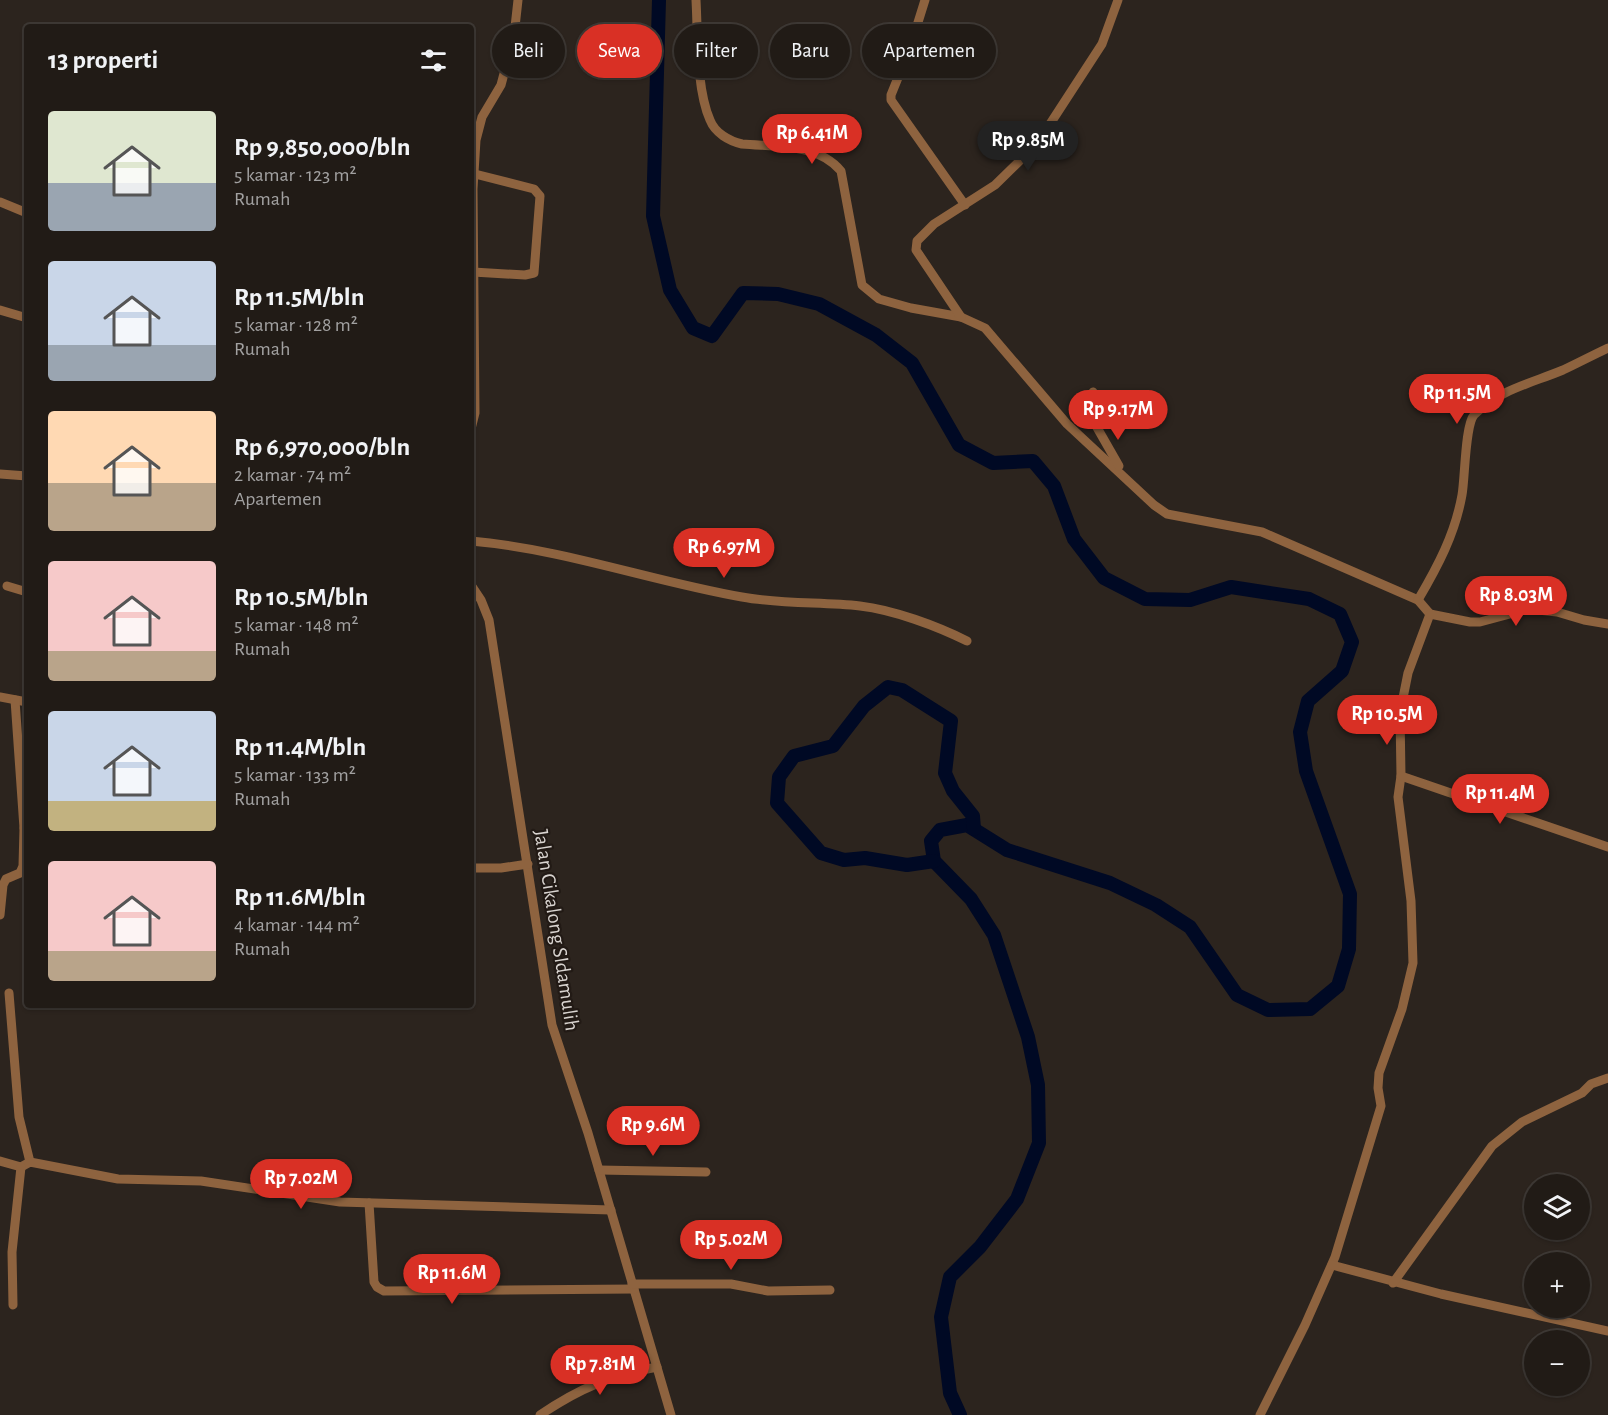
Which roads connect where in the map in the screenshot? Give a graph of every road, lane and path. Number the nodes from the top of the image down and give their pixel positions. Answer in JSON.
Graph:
{"nodes":[{"id":1,"x":518,"y":0,"type":"edge"},
{"id":2,"x":696,"y":0,"type":"edge"},
{"id":3,"x":925,"y":0,"type":"edge"},
{"id":4,"x":1118,"y":0,"type":"edge"},
{"id":5,"x":474,"y":158,"type":"edge"},
{"id":6,"x":474,"y":174,"type":"edge"},
{"id":7,"x":0,"y":202,"type":"edge"},
{"id":8,"x":965,"y":205,"type":"junction"},
{"id":9,"x":24,"y":212,"type":"edge"},
{"id":10,"x":474,"y":272,"type":"edge"},
{"id":11,"x":0,"y":310,"type":"edge"},
{"id":12,"x":24,"y":317,"type":"edge"},
{"id":13,"x":961,"y":317,"type":"junction"},
{"id":14,"x":474,"y":342,"type":"edge"},
{"id":15,"x":1608,"y":348,"type":"edge"},
{"id":16,"x":1093,"y":392,"type":"dead end"},
{"id":17,"x":474,"y":417,"type":"edge"},
{"id":18,"x":0,"y":474,"type":"edge"},
{"id":19,"x":24,"y":476,"type":"edge"},
{"id":20,"x":1138,"y":488,"type":"junction"},
{"id":21,"x":474,"y":541,"type":"edge"},
{"id":22,"x":6,"y":586,"type":"dead end"},
{"id":23,"x":474,"y":590,"type":"edge"},
{"id":24,"x":24,"y":591,"type":"edge"},
{"id":25,"x":1418,"y":600,"type":"junction"},
{"id":26,"x":1430,"y":614,"type":"junction"},
{"id":27,"x":1608,"y":624,"type":"edge"},
{"id":28,"x":967,"y":641,"type":"dead end"},
{"id":29,"x":0,"y":697,"type":"edge"},
{"id":30,"x":15,"y":699,"type":"junction"},
{"id":31,"x":24,"y":701,"type":"edge"},
{"id":32,"x":1401,"y":777,"type":"junction"},
{"id":33,"x":24,"y":805,"type":"edge"},
{"id":34,"x":1608,"y":848,"type":"edge"},
{"id":35,"x":24,"y":853,"type":"edge"},
{"id":36,"x":528,"y":864,"type":"junction"},
{"id":37,"x":474,"y":868,"type":"edge"},
{"id":38,"x":0,"y":915,"type":"edge"},
{"id":39,"x":9,"y":993,"type":"dead end"},
{"id":40,"x":1608,"y":1078,"type":"edge"},
{"id":41,"x":0,"y":1161,"type":"edge"},
{"id":42,"x":30,"y":1162,"type":"junction"},
{"id":43,"x":21,"y":1167,"type":"junction"},
{"id":44,"x":599,"y":1170,"type":"junction"},
{"id":45,"x":706,"y":1172,"type":"dead end"},
{"id":46,"x":369,"y":1203,"type":"junction"},
{"id":47,"x":611,"y":1210,"type":"junction"},
{"id":48,"x":1332,"y":1265,"type":"junction"},
{"id":49,"x":1393,"y":1282,"type":"junction"},
{"id":50,"x":633,"y":1287,"type":"junction"},
{"id":51,"x":830,"y":1290,"type":"dead end"},
{"id":52,"x":13,"y":1305,"type":"dead end"},
{"id":53,"x":1608,"y":1331,"type":"edge"},
{"id":54,"x":657,"y":1367,"type":"junction"},
{"id":55,"x":540,"y":1415,"type":"edge"},
{"id":56,"x":671,"y":1415,"type":"edge"},
{"id":57,"x":1260,"y":1415,"type":"edge"}],
"edges":[{"from":1,"to":5,"type":"street"},
{"from":2,"to":13,"type":"street"},
{"from":3,"to":8,"type":"street"},
{"from":4,"to":8,"type":"street"},
{"from":6,"to":10,"type":"street"},
{"from":7,"to":9,"type":"street"},
{"from":8,"to":13,"type":"street"},
{"from":11,"to":12,"type":"street"},
{"from":13,"to":20,"type":"street"},
{"from":14,"to":17,"type":"street"},
{"from":15,"to":25,"type":"street"},
{"from":16,"to":20,"type":"street"},
{"from":18,"to":19,"type":"street"},
{"from":20,"to":25,"type":"street"},
{"from":21,"to":28,"type":"street"},
{"from":22,"to":24,"type":"street"},
{"from":23,"to":36,"type":"street","name":"Jalan Cikalong SIdamulih"},
{"from":25,"to":26,"type":"street"},
{"from":26,"to":27,"type":"street"},
{"from":26,"to":32,"type":"street"},
{"from":29,"to":30,"type":"street"},
{"from":30,"to":31,"type":"street"},
{"from":30,"to":33,"type":"street"},
{"from":32,"to":34,"type":"street"},
{"from":32,"to":48,"type":"street"},
{"from":35,"to":38,"type":"street"},
{"from":36,"to":37,"type":"street"},
{"from":36,"to":44,"type":"street","name":"Jalan Cikalong SIdamulih"},
{"from":39,"to":42,"type":"street"},
{"from":40,"to":49,"type":"street"},
{"from":41,"to":43,"type":"street"},
{"from":42,"to":43,"type":"street"},
{"from":42,"to":46,"type":"street"},
{"from":43,"to":52,"type":"street"},
{"from":44,"to":45,"type":"street"},
{"from":44,"to":47,"type":"street","name":"Jalan Cikalong SIdamulih"},
{"from":46,"to":47,"type":"street"},
{"from":46,"to":50,"type":"street"},
{"from":47,"to":50,"type":"street","name":"Jalan Cikalong SIdamulih"},
{"from":48,"to":49,"type":"street"},
{"from":48,"to":57,"type":"street"},
{"from":49,"to":53,"type":"street"},
{"from":50,"to":51,"type":"street"},
{"from":50,"to":54,"type":"street","name":"Jalan Cikalong SIdamulih"},
{"from":54,"to":55,"type":"street"},
{"from":54,"to":56,"type":"street","name":"Jalan Cikalong SIdamulih"}]}
